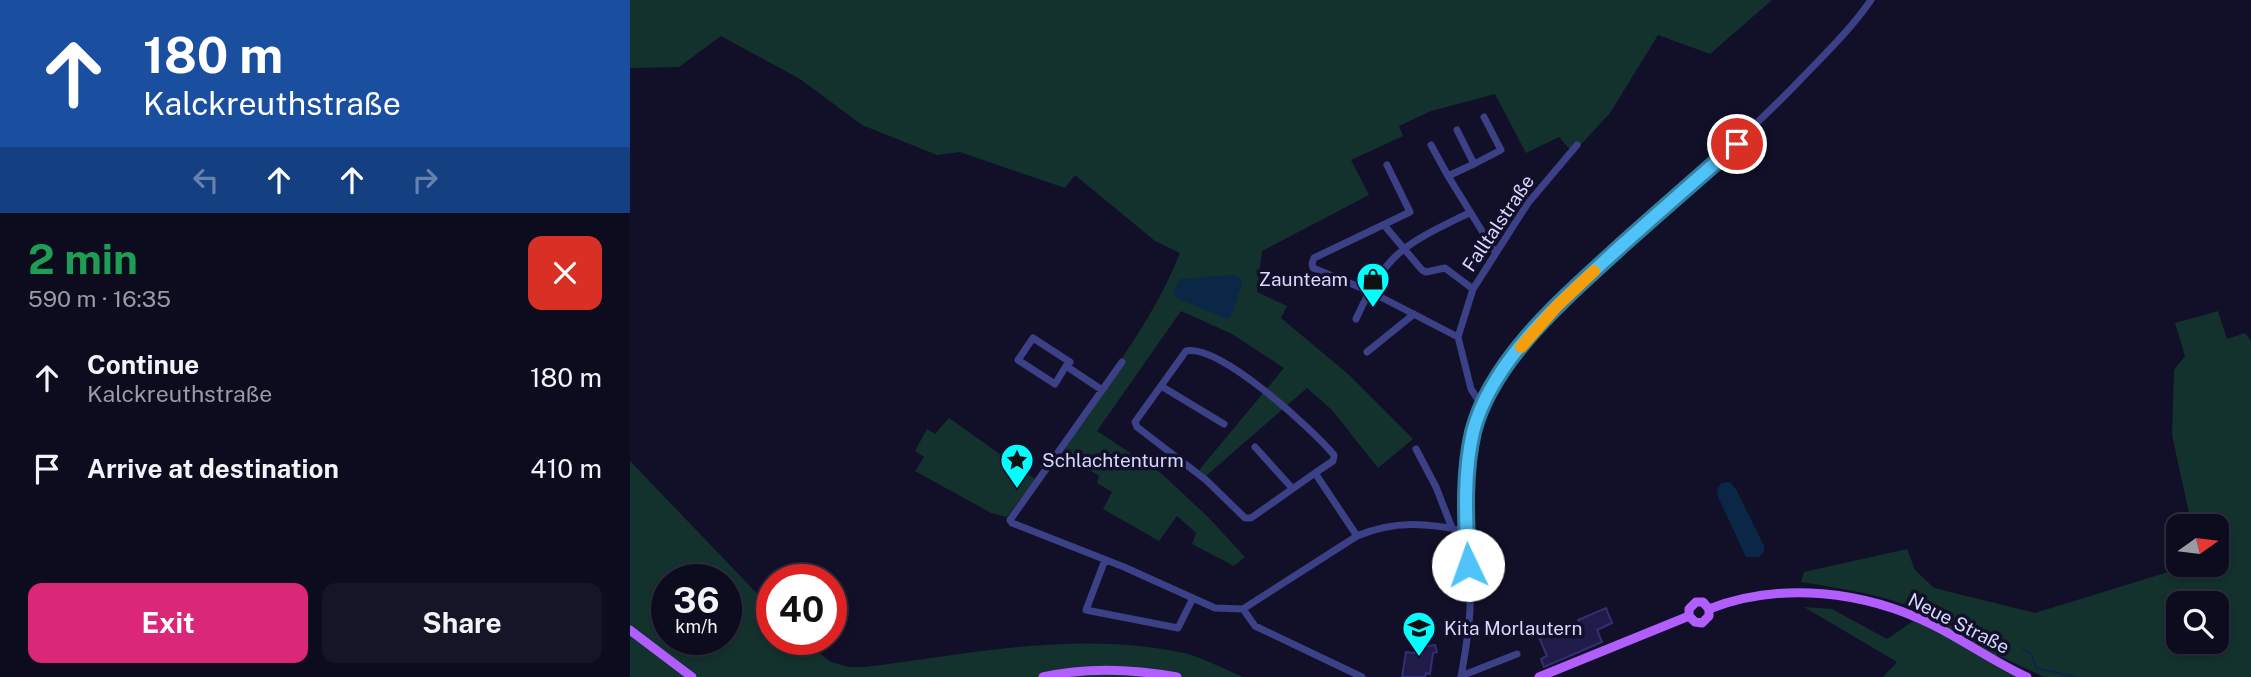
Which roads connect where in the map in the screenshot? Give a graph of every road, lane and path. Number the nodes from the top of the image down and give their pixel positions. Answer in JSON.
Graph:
{"nodes":[{"id":1,"x":1871,"y":0,"type":"edge"},
{"id":2,"x":1484,"y":117,"type":"dead end"},
{"id":3,"x":1457,"y":130,"type":"dead end"},
{"id":4,"x":1431,"y":145,"type":"dead end"},
{"id":5,"x":1577,"y":145,"type":"dead end"},
{"id":6,"x":1387,"y":164,"type":"dead end"},
{"id":7,"x":1474,"y":164,"type":"junction"},
{"id":8,"x":1448,"y":176,"type":"junction"},
{"id":9,"x":1469,"y":213,"type":"junction"},
{"id":10,"x":1384,"y":225,"type":"junction"},
{"id":11,"x":1403,"y":249,"type":"junction"},
{"id":12,"x":1495,"y":253,"type":"junction"},
{"id":13,"x":1473,"y":289,"type":"junction"},
{"id":14,"x":1369,"y":291,"type":"junction"},
{"id":15,"x":1414,"y":314,"type":"junction"},
{"id":16,"x":1356,"y":319,"type":"dead end"},
{"id":17,"x":1458,"y":337,"type":"junction"},
{"id":18,"x":1367,"y":352,"type":"dead end"},
{"id":19,"x":1122,"y":362,"type":"dead end"},
{"id":20,"x":1066,"y":366,"type":"junction"},
{"id":21,"x":1161,"y":386,"type":"junction"},
{"id":22,"x":1102,"y":390,"type":"junction"},
{"id":23,"x":1482,"y":407,"type":"junction"},
{"id":24,"x":1224,"y":424,"type":"dead end"},
{"id":25,"x":1255,"y":447,"type":"dead end"},
{"id":26,"x":1416,"y":449,"type":"dead end"},
{"id":27,"x":1315,"y":473,"type":"junction"},
{"id":28,"x":1292,"y":488,"type":"junction"},
{"id":29,"x":1452,"y":528,"type":"junction"},
{"id":30,"x":1466,"y":531,"type":"junction"},
{"id":31,"x":1357,"y":536,"type":"junction"},
{"id":32,"x":1105,"y":560,"type":"junction"},
{"id":33,"x":1193,"y":598,"type":"junction"},
{"id":34,"x":1243,"y":609,"type":"junction"},
{"id":35,"x":1709,"y":609,"type":"junction"},
{"id":36,"x":1689,"y":616,"type":"junction"},
{"id":37,"x":630,"y":629,"type":"edge"},
{"id":38,"x":1517,"y":654,"type":"dead end"},
{"id":39,"x":692,"y":677,"type":"edge"},
{"id":40,"x":1043,"y":677,"type":"edge"},
{"id":41,"x":1177,"y":677,"type":"edge"},
{"id":42,"x":1362,"y":677,"type":"edge"},
{"id":43,"x":1461,"y":677,"type":"edge"},
{"id":44,"x":1539,"y":677,"type":"edge"},
{"id":45,"x":2027,"y":677,"type":"edge"}],
"edges":[{"from":1,"to":23,"type":"street"},
{"from":2,"to":7,"type":"street"},
{"from":3,"to":7,"type":"street"},
{"from":4,"to":8,"type":"street"},
{"from":5,"to":12,"type":"street","name":"Falltalstraße"},
{"from":6,"to":10,"type":"street"},
{"from":7,"to":8,"type":"street"},
{"from":8,"to":9,"type":"street"},
{"from":9,"to":11,"type":"street"},
{"from":9,"to":12,"type":"street"},
{"from":10,"to":11,"type":"street"},
{"from":10,"to":14,"type":"street"},
{"from":11,"to":13,"type":"street"},
{"from":11,"to":14,"type":"street"},
{"from":12,"to":13,"type":"street","name":"Falltalstraße"},
{"from":13,"to":17,"type":"street","name":"Falltalstraße"},
{"from":14,"to":15,"type":"street"},
{"from":14,"to":16,"type":"street"},
{"from":15,"to":17,"type":"street"},
{"from":15,"to":18,"type":"street"},
{"from":17,"to":23,"type":"street"},
{"from":19,"to":22,"type":"street"},
{"from":20,"to":20,"type":"street"},
{"from":20,"to":22,"type":"street"},
{"from":21,"to":24,"type":"street"},
{"from":21,"to":27,"type":"street"},
{"from":21,"to":28,"type":"street"},
{"from":22,"to":32,"type":"street"},
{"from":23,"to":30,"type":"street"},
{"from":25,"to":28,"type":"street"},
{"from":26,"to":29,"type":"street"},
{"from":27,"to":28,"type":"street"},
{"from":27,"to":31,"type":"street"},
{"from":29,"to":30,"type":"street"},
{"from":29,"to":31,"type":"street"},
{"from":30,"to":43,"type":"street"},
{"from":31,"to":34,"type":"street"},
{"from":32,"to":33,"type":"street"},
{"from":32,"to":33,"type":"street"},
{"from":33,"to":34,"type":"street"},
{"from":34,"to":42,"type":"street"},
{"from":35,"to":36,"type":"main road","name":"Neue Straße"},
{"from":35,"to":36,"type":"main road","name":"Neue Straße"},
{"from":35,"to":45,"type":"main road","name":"Neue Straße"},
{"from":36,"to":44,"type":"main road","name":"Neue Straße"},
{"from":37,"to":39,"type":"main road"},
{"from":38,"to":43,"type":"street"},
{"from":40,"to":41,"type":"main road"}]}
